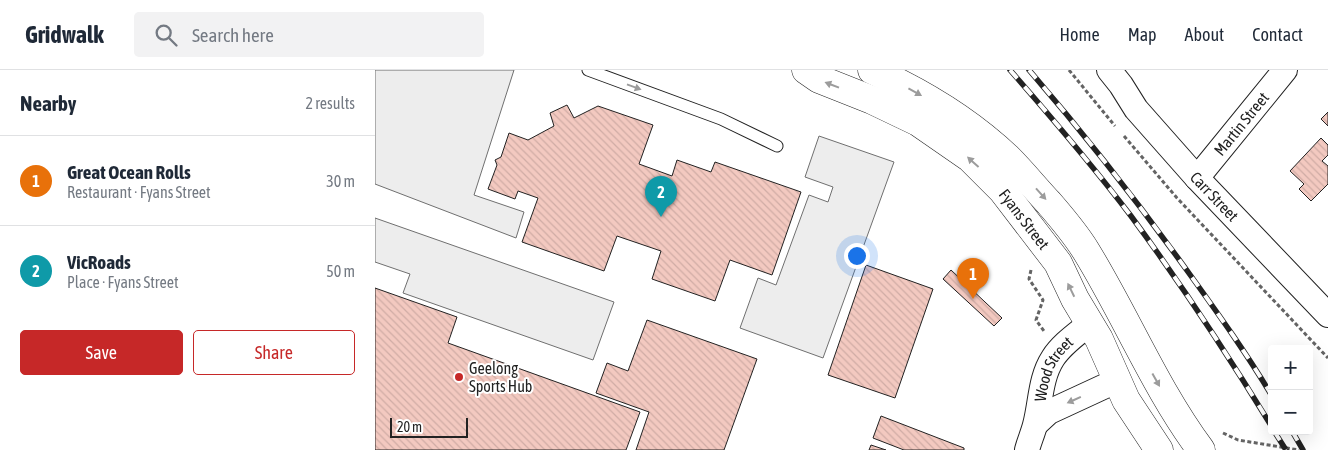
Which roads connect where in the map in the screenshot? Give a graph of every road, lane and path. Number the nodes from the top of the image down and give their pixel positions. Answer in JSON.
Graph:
{"nodes":[{"id":1,"x":589,"y":70,"type":"edge"},
{"id":2,"x":806,"y":70,"type":"edge"},
{"id":3,"x":872,"y":70,"type":"edge"},
{"id":4,"x":1109,"y":70,"type":"edge"},
{"id":5,"x":1285,"y":70,"type":"edge"},
{"id":6,"x":777,"y":146,"type":"dead end"},
{"id":7,"x":1197,"y":178,"type":"junction"},
{"id":8,"x":1328,"y":315,"type":"edge"},
{"id":9,"x":1125,"y":322,"type":"junction"},
{"id":10,"x":1089,"y":324,"type":"junction"},
{"id":11,"x":1141,"y":353,"type":"junction"},
{"id":12,"x":1116,"y":381,"type":"junction"},
{"id":13,"x":1035,"y":424,"type":"junction"},
{"id":14,"x":1211,"y":441,"type":"edge"},
{"id":15,"x":1027,"y":450,"type":"edge"},
{"id":16,"x":1159,"y":450,"type":"edge"},
{"id":17,"x":1299,"y":450,"type":"edge"}],
"edges":[{"from":1,"to":6,"type":"lane","one_way":true},
{"from":10,"to":2,"type":"main road","name":"Fyans Street","one_way":true},
{"from":3,"to":9,"type":"main road","name":"Fyans Street","one_way":true},
{"from":4,"to":7,"type":"street","name":"Carr Street"},
{"from":5,"to":7,"type":"street","name":"Martin Street"},
{"from":7,"to":8,"type":"street","name":"Carr Street"},
{"from":9,"to":10,"type":"main road"},
{"from":9,"to":11,"type":"main road","name":"Fyans Street"},
{"from":10,"to":12,"type":"main road","name":"Fyans Street"},
{"from":10,"to":13,"type":"street","name":"Wood Street"},
{"from":11,"to":12,"type":"main road"},
{"from":11,"to":14,"type":"main road","name":"Fyans Street","one_way":true},
{"from":12,"to":13,"type":"street","name":"Wood Street","one_way":true},
{"from":12,"to":16,"type":"main road","name":"Fyans Street"},
{"from":13,"to":15,"type":"street","name":"Wood Street"},
{"from":14,"to":17,"type":"path"}]}
